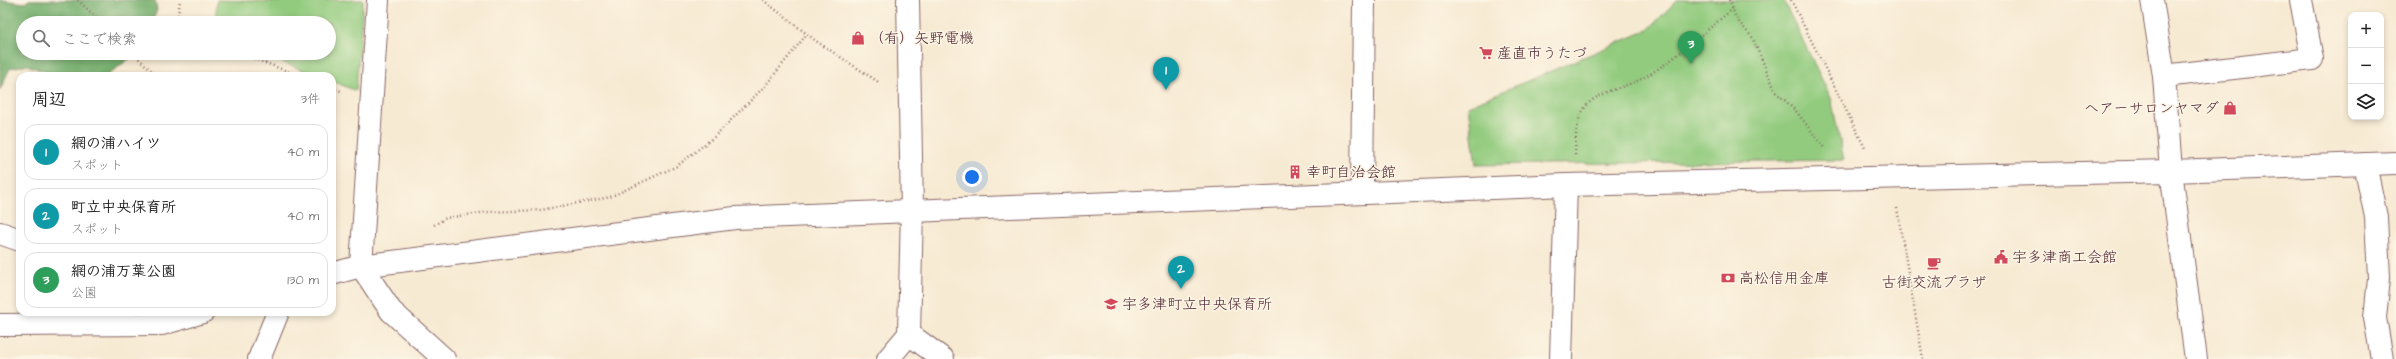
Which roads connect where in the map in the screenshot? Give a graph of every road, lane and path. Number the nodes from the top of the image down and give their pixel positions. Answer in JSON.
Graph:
{"nodes":[{"id":1,"x":78,"y":0,"type":"edge"},
{"id":2,"x":180,"y":0,"type":"edge"},
{"id":3,"x":378,"y":0,"type":"edge"},
{"id":4,"x":763,"y":0,"type":"edge"},
{"id":5,"x":908,"y":0,"type":"edge"},
{"id":6,"x":1364,"y":0,"type":"edge"},
{"id":7,"x":1729,"y":0,"type":"edge"},
{"id":8,"x":1791,"y":0,"type":"edge"},
{"id":9,"x":2152,"y":0,"type":"edge"},
{"id":10,"x":2301,"y":0,"type":"edge"},
{"id":11,"x":1733,"y":9,"type":"junction"},
{"id":12,"x":95,"y":16,"type":"edge"},
{"id":13,"x":178,"y":16,"type":"edge"},
{"id":14,"x":807,"y":34,"type":"junction"},
{"id":15,"x":140,"y":60,"type":"edge"},
{"id":16,"x":257,"y":60,"type":"edge"},
{"id":17,"x":153,"y":72,"type":"edge"},
{"id":18,"x":289,"y":72,"type":"edge"},
{"id":19,"x":2164,"y":76,"type":"junction"},
{"id":20,"x":910,"y":100,"type":"junction"},
{"id":21,"x":2396,"y":163,"type":"edge"},
{"id":22,"x":2365,"y":164,"type":"junction"},
{"id":23,"x":2171,"y":171,"type":"junction"},
{"id":24,"x":1886,"y":178,"type":"junction"},
{"id":25,"x":1835,"y":179,"type":"junction"},
{"id":26,"x":1570,"y":185,"type":"junction"},
{"id":27,"x":1362,"y":193,"type":"junction"},
{"id":28,"x":912,"y":210,"type":"junction"},
{"id":29,"x":427,"y":228,"type":"dead end"},
{"id":30,"x":0,"y":232,"type":"edge"},
{"id":31,"x":16,"y":238,"type":"edge"},
{"id":32,"x":361,"y":266,"type":"junction"},
{"id":33,"x":336,"y":273,"type":"edge"},
{"id":34,"x":189,"y":316,"type":"edge"},
{"id":35,"x":276,"y":316,"type":"edge"},
{"id":36,"x":0,"y":325,"type":"edge"},
{"id":37,"x":909,"y":334,"type":"junction"},
{"id":38,"x":259,"y":359,"type":"edge"},
{"id":39,"x":444,"y":359,"type":"edge"},
{"id":40,"x":888,"y":359,"type":"edge"},
{"id":41,"x":943,"y":359,"type":"edge"},
{"id":42,"x":1561,"y":359,"type":"edge"},
{"id":43,"x":1923,"y":359,"type":"edge"},
{"id":44,"x":2196,"y":359,"type":"edge"},
{"id":45,"x":2382,"y":359,"type":"edge"}],
"edges":[{"from":1,"to":12,"type":"path"},
{"from":2,"to":13,"type":"path"},
{"from":3,"to":32,"type":"street"},
{"from":4,"to":14,"type":"path"},
{"from":5,"to":20,"type":"street"},
{"from":6,"to":27,"type":"street"},
{"from":7,"to":11,"type":"path"},
{"from":8,"to":24,"type":"path"},
{"from":9,"to":19,"type":"street"},
{"from":10,"to":19,"type":"street"},
{"from":11,"to":25,"type":"path"},
{"from":11,"to":26,"type":"path"},
{"from":14,"to":20,"type":"path"},
{"from":14,"to":29,"type":"path"},
{"from":15,"to":17,"type":"path"},
{"from":16,"to":18,"type":"path"},
{"from":19,"to":23,"type":"street"},
{"from":20,"to":28,"type":"street"},
{"from":21,"to":22,"type":"street"},
{"from":22,"to":23,"type":"street"},
{"from":22,"to":45,"type":"street"},
{"from":23,"to":24,"type":"street"},
{"from":23,"to":44,"type":"street"},
{"from":24,"to":25,"type":"street"},
{"from":24,"to":43,"type":"path"},
{"from":25,"to":26,"type":"street"},
{"from":26,"to":27,"type":"street"},
{"from":26,"to":42,"type":"street"},
{"from":27,"to":28,"type":"street"},
{"from":28,"to":32,"type":"street"},
{"from":28,"to":37,"type":"street"},
{"from":30,"to":31,"type":"street"},
{"from":32,"to":33,"type":"street"},
{"from":32,"to":39,"type":"street"},
{"from":34,"to":36,"type":"street"},
{"from":35,"to":38,"type":"street"},
{"from":37,"to":40,"type":"street"},
{"from":37,"to":41,"type":"street"}]}
